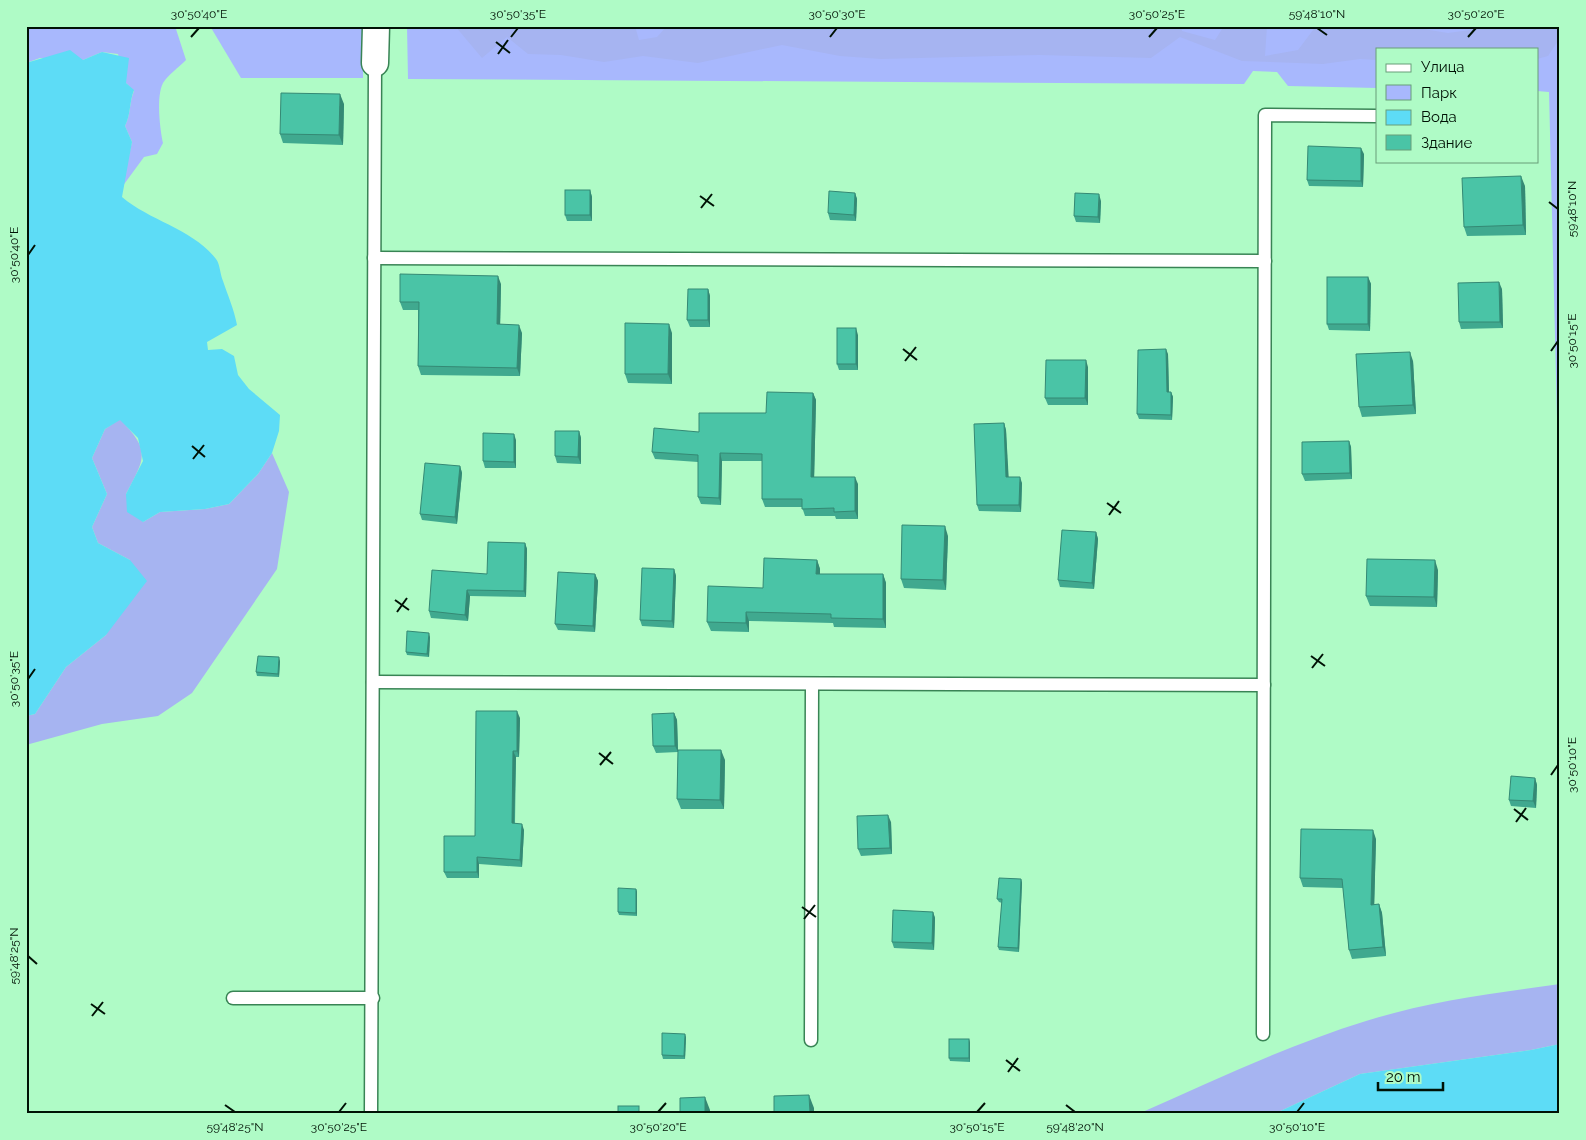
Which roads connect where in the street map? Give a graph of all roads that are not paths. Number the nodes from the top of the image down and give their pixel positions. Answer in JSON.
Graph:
{"nodes":[{"id":1,"x":376,"y":26,"type":"edge"},
{"id":2,"x":375,"y":63,"type":"joint"},
{"id":3,"x":1376,"y":116,"type":"edge"},
{"id":4,"x":374,"y":258,"type":"junction"},
{"id":5,"x":1265,"y":261,"type":"junction"},
{"id":6,"x":373,"y":682,"type":"junction"},
{"id":7,"x":812,"y":684,"type":"junction"},
{"id":8,"x":1264,"y":685,"type":"junction"},
{"id":9,"x":232,"y":998,"type":"dead end"},
{"id":10,"x":373,"y":998,"type":"junction"},
{"id":11,"x":1263,"y":1034,"type":"dead end"},
{"id":12,"x":811,"y":1040,"type":"dead end"},
{"id":13,"x":371,"y":1114,"type":"edge"}],
"edges":[{"from":1,"to":2,"type":"street"},
{"from":2,"to":4,"type":"lane"},
{"from":3,"to":5,"type":"lane"},
{"from":4,"to":5,"type":"lane"},
{"from":4,"to":6,"type":"lane"},
{"from":5,"to":8,"type":"lane"},
{"from":6,"to":7,"type":"lane"},
{"from":6,"to":10,"type":"lane"},
{"from":7,"to":8,"type":"lane"},
{"from":7,"to":12,"type":"lane"},
{"from":8,"to":11,"type":"lane"},
{"from":9,"to":10,"type":"lane"},
{"from":10,"to":13,"type":"lane"}]}
